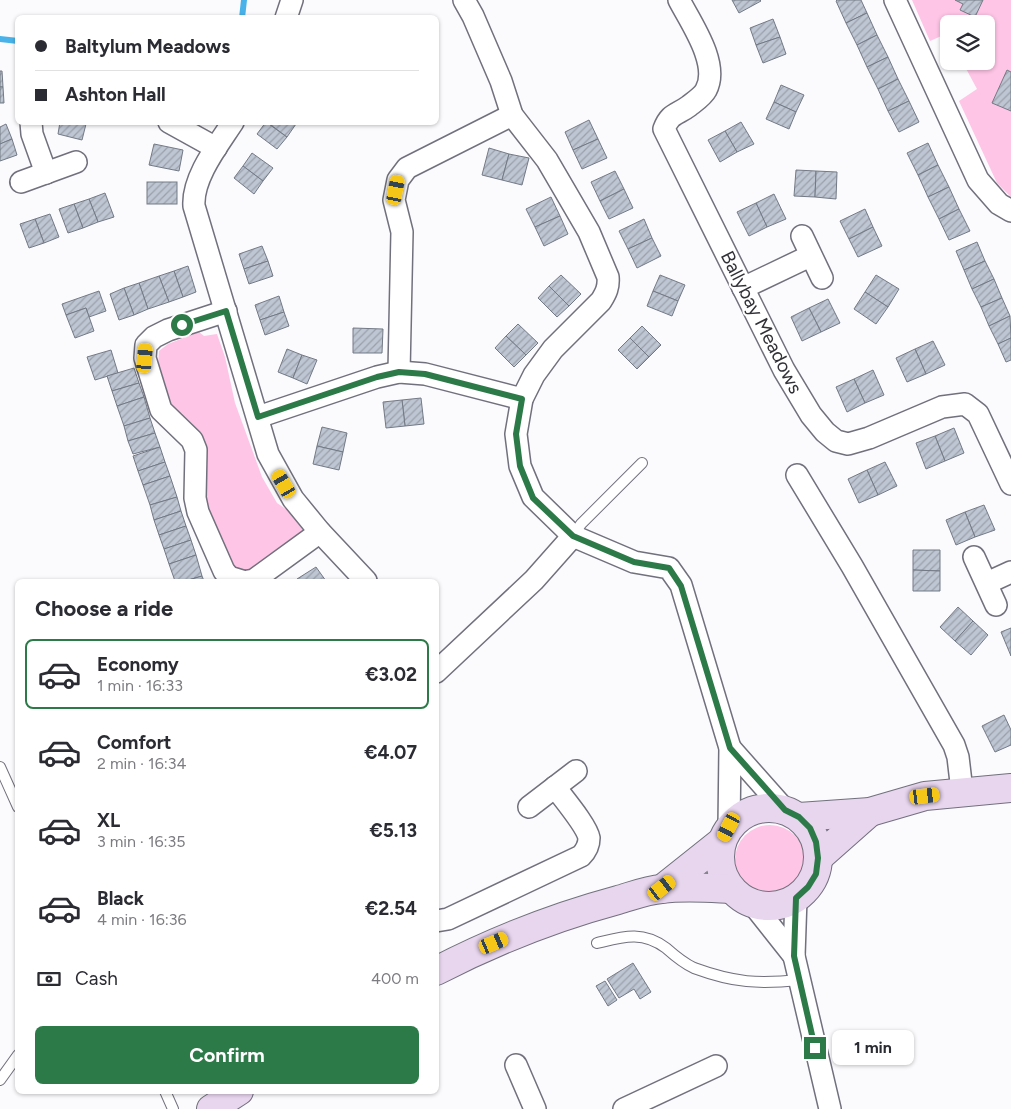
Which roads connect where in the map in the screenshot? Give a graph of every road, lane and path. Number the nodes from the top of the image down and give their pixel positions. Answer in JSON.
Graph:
{"nodes":[{"id":1,"x":292,"y":0,"type":"edge"},
{"id":2,"x":464,"y":0,"type":"edge"},
{"id":3,"x":678,"y":0,"type":"edge"},
{"id":4,"x":895,"y":0,"type":"edge"},
{"id":5,"x":287,"y":15,"type":"edge"},
{"id":6,"x":512,"y":115,"type":"junction"},
{"id":7,"x":31,"y":125,"type":"edge"},
{"id":8,"x":174,"y":125,"type":"edge"},
{"id":9,"x":231,"y":125,"type":"edge"},
{"id":10,"x":216,"y":148,"type":"junction"},
{"id":11,"x":76,"y":162,"type":"dead end"},
{"id":12,"x":46,"y":173,"type":"junction"},
{"id":13,"x":21,"y":182,"type":"dead end"},
{"id":14,"x":1011,"y":211,"type":"edge"},
{"id":15,"x":802,"y":236,"type":"dead end"},
{"id":16,"x":810,"y":256,"type":"junction"},
{"id":17,"x":822,"y":278,"type":"dead end"},
{"id":18,"x":743,"y":288,"type":"junction"},
{"id":19,"x":226,"y":311,"type":"junction"},
{"id":20,"x":399,"y":372,"type":"junction"},
{"id":21,"x":522,"y":399,"type":"junction"},
{"id":22,"x":258,"y":417,"type":"junction"},
{"id":23,"x":642,"y":463,"type":"dead end"},
{"id":24,"x":797,"y":475,"type":"dead end"},
{"id":25,"x":1011,"y":484,"type":"edge"},
{"id":26,"x":320,"y":532,"type":"junction"},
{"id":27,"x":573,"y":536,"type":"junction"},
{"id":28,"x":974,"y":557,"type":"dead end"},
{"id":29,"x":1011,"y":572,"type":"edge"},
{"id":30,"x":236,"y":579,"type":"edge"},
{"id":31,"x":255,"y":579,"type":"edge"},
{"id":32,"x":364,"y":579,"type":"edge"},
{"id":33,"x":987,"y":583,"type":"junction"},
{"id":34,"x":996,"y":604,"type":"dead end"},
{"id":35,"x":439,"y":664,"type":"edge"},
{"id":36,"x":730,"y":748,"type":"junction"},
{"id":37,"x":0,"y":767,"type":"edge"},
{"id":38,"x":576,"y":771,"type":"dead end"},
{"id":39,"x":555,"y":787,"type":"junction"},
{"id":40,"x":1011,"y":788,"type":"edge"},
{"id":41,"x":962,"y":791,"type":"junction"},
{"id":42,"x":15,"y":800,"type":"edge"},
{"id":43,"x":529,"y":807,"type":"dead end"},
{"id":44,"x":870,"y":812,"type":"junction"},
{"id":45,"x":792,"y":813,"type":"junction"},
{"id":46,"x":725,"y":834,"type":"junction"},
{"id":47,"x":818,"y":858,"type":"junction"},
{"id":48,"x":662,"y":888,"type":"junction"},
{"id":49,"x":742,"y":896,"type":"junction"},
{"id":50,"x":796,"y":898,"type":"junction"},
{"id":51,"x":439,"y":920,"type":"edge"},
{"id":52,"x":597,"y":943,"type":"dead end"},
{"id":53,"x":794,"y":956,"type":"junction"},
{"id":54,"x":439,"y":970,"type":"edge"},
{"id":55,"x":800,"y":980,"type":"junction"},
{"id":56,"x":15,"y":1059,"type":"edge"},
{"id":57,"x":516,"y":1065,"type":"dead end"},
{"id":58,"x":716,"y":1066,"type":"dead end"},
{"id":59,"x":0,"y":1080,"type":"edge"},
{"id":60,"x":166,"y":1094,"type":"edge"},
{"id":61,"x":234,"y":1094,"type":"edge"},
{"id":62,"x":173,"y":1109,"type":"edge"},
{"id":63,"x":211,"y":1109,"type":"edge"},
{"id":64,"x":535,"y":1109,"type":"edge"},
{"id":65,"x":624,"y":1109,"type":"edge"},
{"id":66,"x":830,"y":1109,"type":"edge"}],
"edges":[{"from":1,"to":5,"type":"street"},
{"from":2,"to":6,"type":"street"},
{"from":3,"to":18,"type":"street","name":"Ballybay Meadows"},
{"from":4,"to":14,"type":"street"},
{"from":6,"to":20,"type":"street"},
{"from":6,"to":21,"type":"street"},
{"from":7,"to":12,"type":"street"},
{"from":8,"to":10,"type":"street"},
{"from":9,"to":10,"type":"street"},
{"from":10,"to":19,"type":"street"},
{"from":11,"to":12,"type":"street"},
{"from":12,"to":13,"type":"street"},
{"from":15,"to":16,"type":"street"},
{"from":16,"to":17,"type":"street"},
{"from":16,"to":18,"type":"street"},
{"from":18,"to":25,"type":"street","name":"Ballybay Meadows"},
{"from":19,"to":22,"type":"street"},
{"from":19,"to":30,"type":"street"},
{"from":20,"to":21,"type":"street"},
{"from":20,"to":22,"type":"street"},
{"from":21,"to":27,"type":"street"},
{"from":22,"to":26,"type":"street"},
{"from":23,"to":27,"type":"lane"},
{"from":24,"to":41,"type":"street"},
{"from":26,"to":31,"type":"street"},
{"from":26,"to":32,"type":"street"},
{"from":27,"to":35,"type":"street"},
{"from":27,"to":36,"type":"street"},
{"from":28,"to":33,"type":"street"},
{"from":29,"to":33,"type":"street"},
{"from":33,"to":34,"type":"street"},
{"from":36,"to":45,"type":"street"},
{"from":36,"to":46,"type":"street"},
{"from":37,"to":42,"type":"lane"},
{"from":38,"to":39,"type":"street"},
{"from":39,"to":43,"type":"street"},
{"from":39,"to":51,"type":"street"},
{"from":40,"to":41,"type":"main road"},
{"from":41,"to":44,"type":"main road"},
{"from":44,"to":45,"type":"main road"},
{"from":44,"to":47,"type":"main road"},
{"from":45,"to":46,"type":"main road"},
{"from":45,"to":47,"type":"main road"},
{"from":46,"to":48,"type":"main road"},
{"from":46,"to":49,"type":"main road"},
{"from":47,"to":50,"type":"main road"},
{"from":48,"to":49,"type":"main road"},
{"from":48,"to":54,"type":"main road"},
{"from":49,"to":50,"type":"main road"},
{"from":49,"to":53,"type":"street"},
{"from":50,"to":53,"type":"street"},
{"from":52,"to":55,"type":"lane"},
{"from":53,"to":55,"type":"street"},
{"from":55,"to":66,"type":"street"},
{"from":56,"to":59,"type":"lane"},
{"from":57,"to":64,"type":"street"},
{"from":58,"to":65,"type":"street"},
{"from":60,"to":62,"type":"lane"},
{"from":61,"to":63,"type":"main road"}]}
